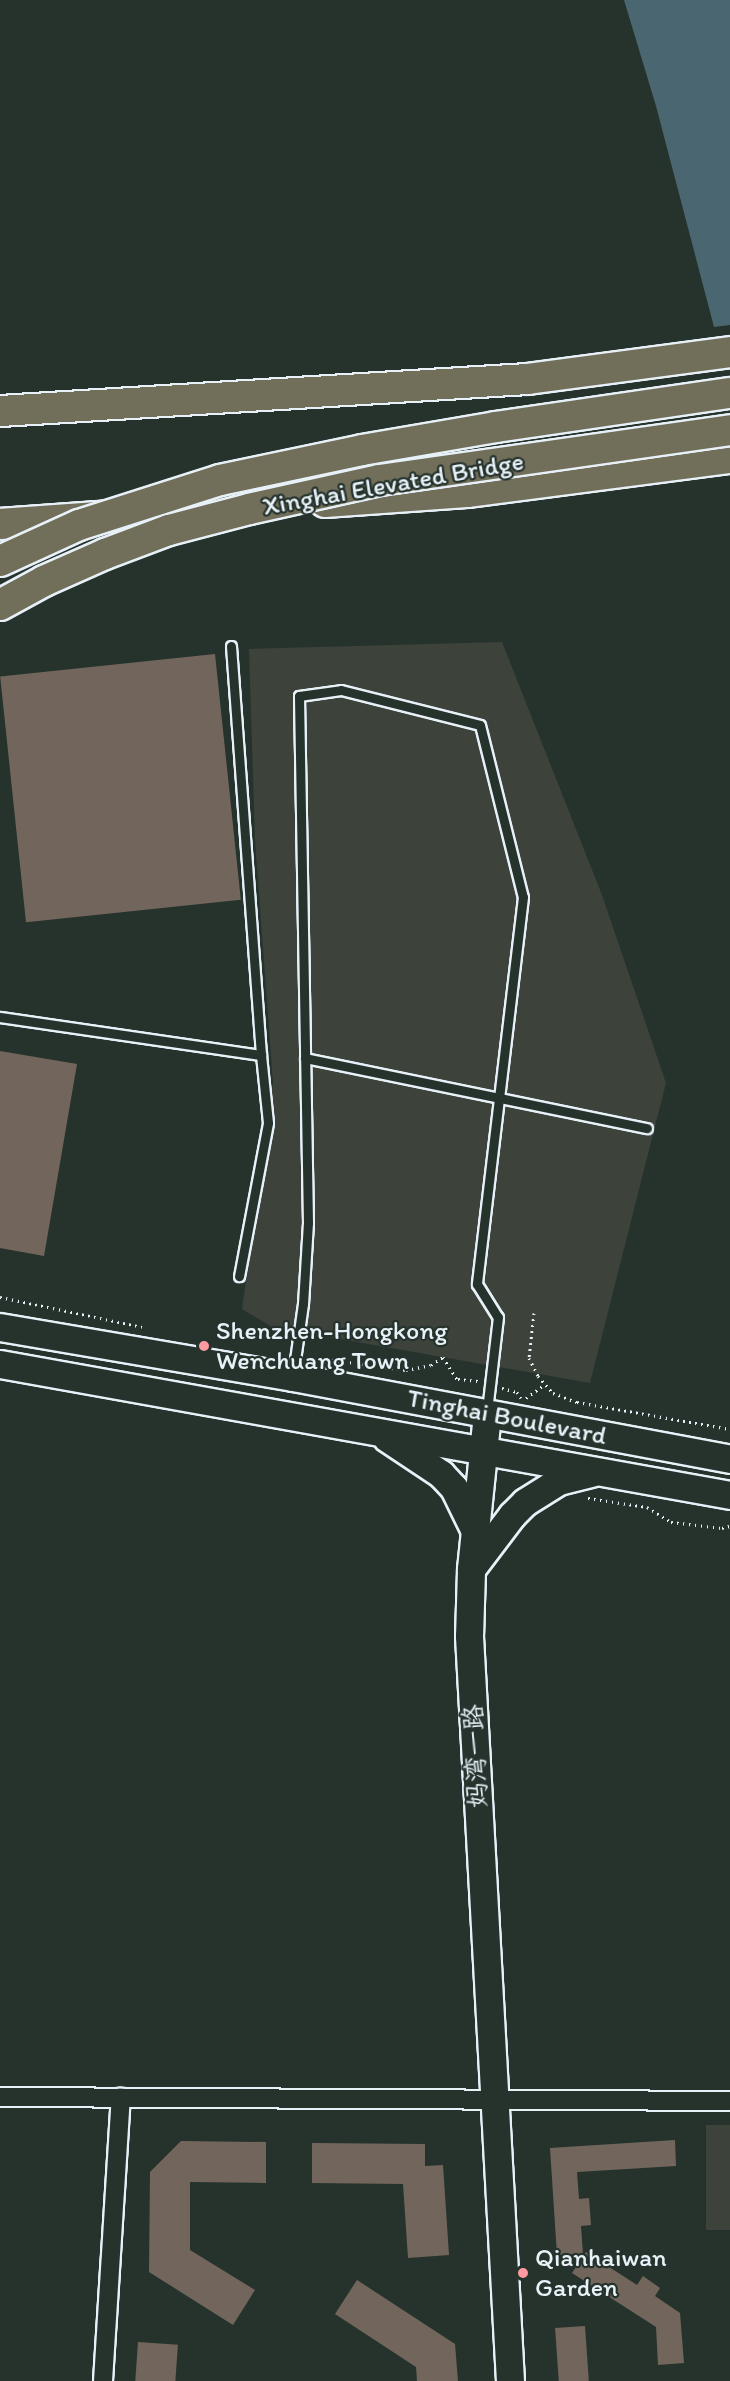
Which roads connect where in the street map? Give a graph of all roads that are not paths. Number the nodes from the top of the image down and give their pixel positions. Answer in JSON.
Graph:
{"nodes":[{"id":1,"x":730,"y":352,"type":"edge"},
{"id":2,"x":730,"y":393,"type":"edge"},
{"id":3,"x":0,"y":411,"type":"edge"},
{"id":4,"x":730,"y":430,"type":"edge"},
{"id":5,"x":730,"y":458,"type":"edge"},
{"id":6,"x":0,"y":524,"type":"edge"},
{"id":7,"x":0,"y":561,"type":"edge"},
{"id":8,"x":0,"y":605,"type":"edge"},
{"id":9,"x":231,"y":646,"type":"dead end"},
{"id":10,"x":0,"y":1017,"type":"edge"},
{"id":11,"x":261,"y":1055,"type":"junction"},
{"id":12,"x":305,"y":1058,"type":"junction"},
{"id":13,"x":499,"y":1098,"type":"junction"},
{"id":14,"x":647,"y":1128,"type":"dead end"},
{"id":15,"x":239,"y":1276,"type":"dead end"},
{"id":16,"x":0,"y":1327,"type":"edge"},
{"id":17,"x":0,"y":1364,"type":"edge"},
{"id":18,"x":294,"y":1366,"type":"junction"},
{"id":19,"x":487,"y":1414,"type":"junction"},
{"id":20,"x":373,"y":1430,"type":"junction"},
{"id":21,"x":482,"y":1450,"type":"junction"},
{"id":22,"x":730,"y":1459,"type":"edge"},
{"id":23,"x":601,"y":1472,"type":"junction"},
{"id":24,"x":730,"y":1495,"type":"edge"},
{"id":25,"x":474,"y":1529,"type":"junction"},
{"id":26,"x":471,"y":1570,"type":"junction"},
{"id":27,"x":0,"y":2097,"type":"edge"},
{"id":28,"x":121,"y":2098,"type":"junction"},
{"id":29,"x":496,"y":2100,"type":"junction"},
{"id":30,"x":730,"y":2101,"type":"edge"},
{"id":31,"x":103,"y":2381,"type":"edge"},
{"id":32,"x":510,"y":2381,"type":"edge"}],
"edges":[{"from":1,"to":3,"type":"main road"},
{"from":2,"to":7,"type":"main road","name":"Xinghai Elevated Bridge","bridge":true},
{"from":4,"to":8,"type":"main road","name":"Xinghai Elevated Bridge","bridge":true},
{"from":5,"to":6,"type":"main road"},
{"from":9,"to":11,"type":"lane"},
{"from":10,"to":11,"type":"lane"},
{"from":11,"to":15,"type":"lane"},
{"from":12,"to":13,"type":"lane"},
{"from":12,"to":13,"type":"lane"},
{"from":12,"to":18,"type":"lane"},
{"from":13,"to":14,"type":"lane"},
{"from":13,"to":19,"type":"lane"},
{"from":16,"to":18,"type":"main road","name":"Tinghai Boulevard"},
{"from":17,"to":20,"type":"main road","name":"Tinghai Boulevard"},
{"from":18,"to":19,"type":"main road","name":"Tinghai Boulevard"},
{"from":19,"to":21,"type":"main road","name":"妈湾一路"},
{"from":19,"to":22,"type":"main road","name":"Tinghai Boulevard"},
{"from":20,"to":21,"type":"main road","name":"Tinghai Boulevard"},
{"from":20,"to":25,"type":"main road"},
{"from":21,"to":23,"type":"main road","name":"Tinghai Boulevard"},
{"from":21,"to":25,"type":"main road","name":"妈湾一路"},
{"from":23,"to":24,"type":"main road","name":"Tinghai Boulevard"},
{"from":23,"to":26,"type":"main road"},
{"from":25,"to":26,"type":"main road","name":"妈湾一路"},
{"from":26,"to":29,"type":"main road","name":"妈湾一路"},
{"from":27,"to":28,"type":"street"},
{"from":28,"to":29,"type":"street"},
{"from":28,"to":31,"type":"street"},
{"from":29,"to":30,"type":"street"},
{"from":29,"to":32,"type":"main road","name":"妈湾一路"}]}
